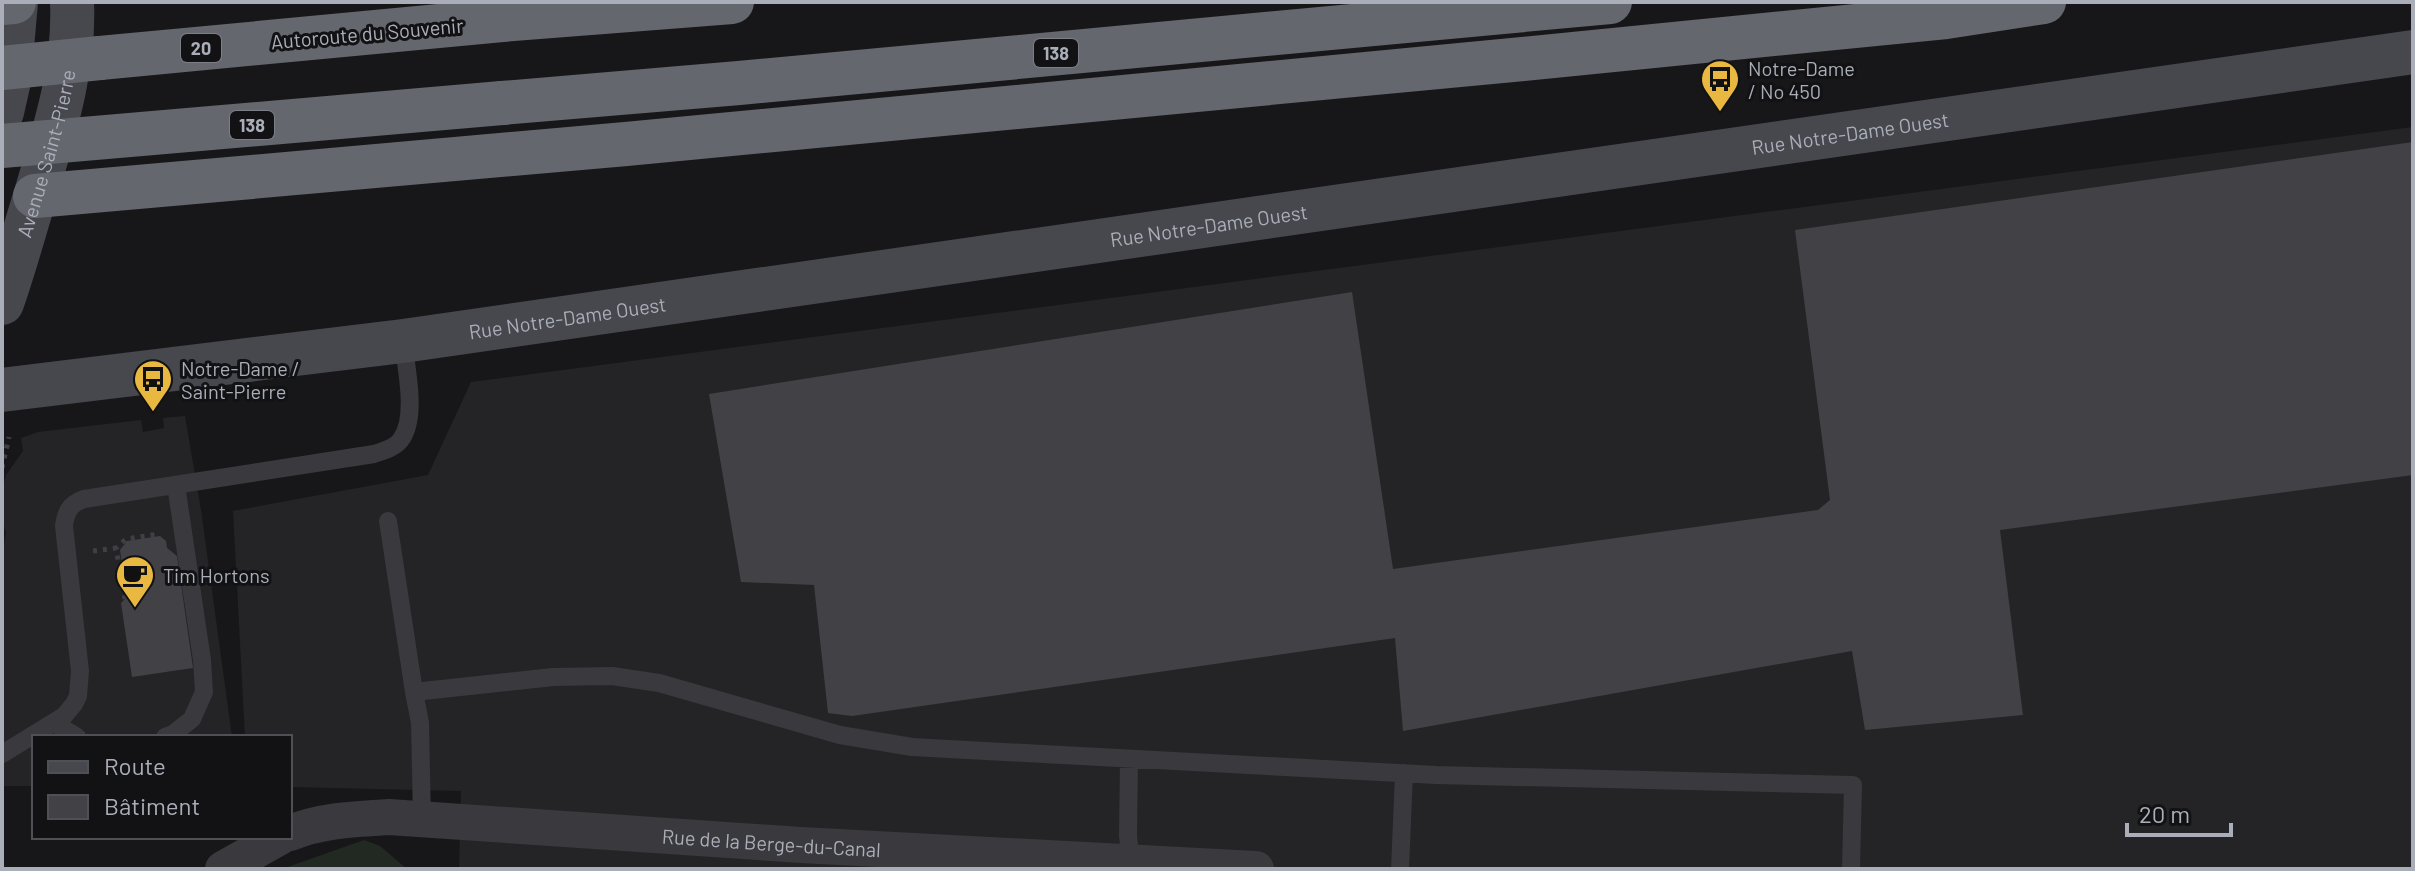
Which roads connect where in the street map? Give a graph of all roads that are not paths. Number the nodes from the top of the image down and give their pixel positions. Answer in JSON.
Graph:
{"nodes":[{"id":1,"x":15,"y":2,"type":"edge"},
{"id":2,"x":72,"y":2,"type":"edge"},
{"id":3,"x":732,"y":2,"type":"edge"},
{"id":4,"x":1610,"y":2,"type":"edge"},
{"id":5,"x":2044,"y":2,"type":"edge"},
{"id":6,"x":2,"y":3,"type":"edge"},
{"id":7,"x":2413,"y":52,"type":"edge"},
{"id":8,"x":2,"y":68,"type":"edge"},
{"id":9,"x":2,"y":112,"type":"edge"},
{"id":10,"x":2,"y":146,"type":"edge"},
{"id":11,"x":18,"y":197,"type":"edge"},
{"id":12,"x":2,"y":303,"type":"edge"},
{"id":13,"x":403,"y":341,"type":"junction"},
{"id":14,"x":2,"y":390,"type":"edge"},
{"id":15,"x":176,"y":485,"type":"junction"},
{"id":16,"x":388,"y":521,"type":"dead end"},
{"id":17,"x":414,"y":692,"type":"junction"},
{"id":18,"x":54,"y":723,"type":"junction"},
{"id":19,"x":34,"y":735,"type":"edge"},
{"id":20,"x":74,"y":735,"type":"edge"},
{"id":21,"x":170,"y":735,"type":"edge"},
{"id":22,"x":32,"y":736,"type":"edge"},
{"id":23,"x":2,"y":754,"type":"edge"},
{"id":24,"x":1129,"y":759,"type":"junction"},
{"id":25,"x":1404,"y":773,"type":"junction"},
{"id":26,"x":422,"y":819,"type":"junction"},
{"id":27,"x":292,"y":832,"type":"edge"},
{"id":28,"x":276,"y":839,"type":"edge"},
{"id":29,"x":1131,"y":862,"type":"junction"},
{"id":30,"x":223,"y":869,"type":"edge"},
{"id":31,"x":1256,"y":869,"type":"edge"},
{"id":32,"x":1400,"y":869,"type":"edge"},
{"id":33,"x":1851,"y":869,"type":"edge"}],
"edges":[{"from":1,"to":6,"type":"highway"},
{"from":1,"to":9,"type":"main road"},
{"from":2,"to":11,"type":"main road","name":"Avenue Saint-Pierre"},
{"from":3,"to":8,"type":"highway","name":"Autoroute du Souvenir","number":"20","bridge":true},
{"from":4,"to":10,"type":"highway","number":"138","bridge":true},
{"from":5,"to":11,"type":"highway"},
{"from":7,"to":13,"type":"main road","name":"Rue Notre-Dame Ouest"},
{"from":11,"to":12,"type":"main road","name":"Avenue Saint-Pierre"},
{"from":13,"to":14,"type":"main road","name":"Rue Notre-Dame Ouest"},
{"from":13,"to":15,"type":"lane"},
{"from":15,"to":18,"type":"lane"},
{"from":15,"to":21,"type":"lane"},
{"from":16,"to":17,"type":"lane"},
{"from":17,"to":24,"type":"lane"},
{"from":17,"to":26,"type":"lane"},
{"from":18,"to":19,"type":"lane"},
{"from":18,"to":20,"type":"lane"},
{"from":22,"to":23,"type":"lane"},
{"from":24,"to":25,"type":"lane"},
{"from":24,"to":29,"type":"lane"},
{"from":25,"to":32,"type":"lane"},
{"from":25,"to":33,"type":"lane"},
{"from":26,"to":27,"type":"street","name":"Rue de la Berge-du-Canal"},
{"from":26,"to":29,"type":"street","name":"Rue de la Berge-du-Canal"},
{"from":28,"to":30,"type":"street"},
{"from":29,"to":31,"type":"street","name":"Rue de la Berge-du-Canal"}]}
